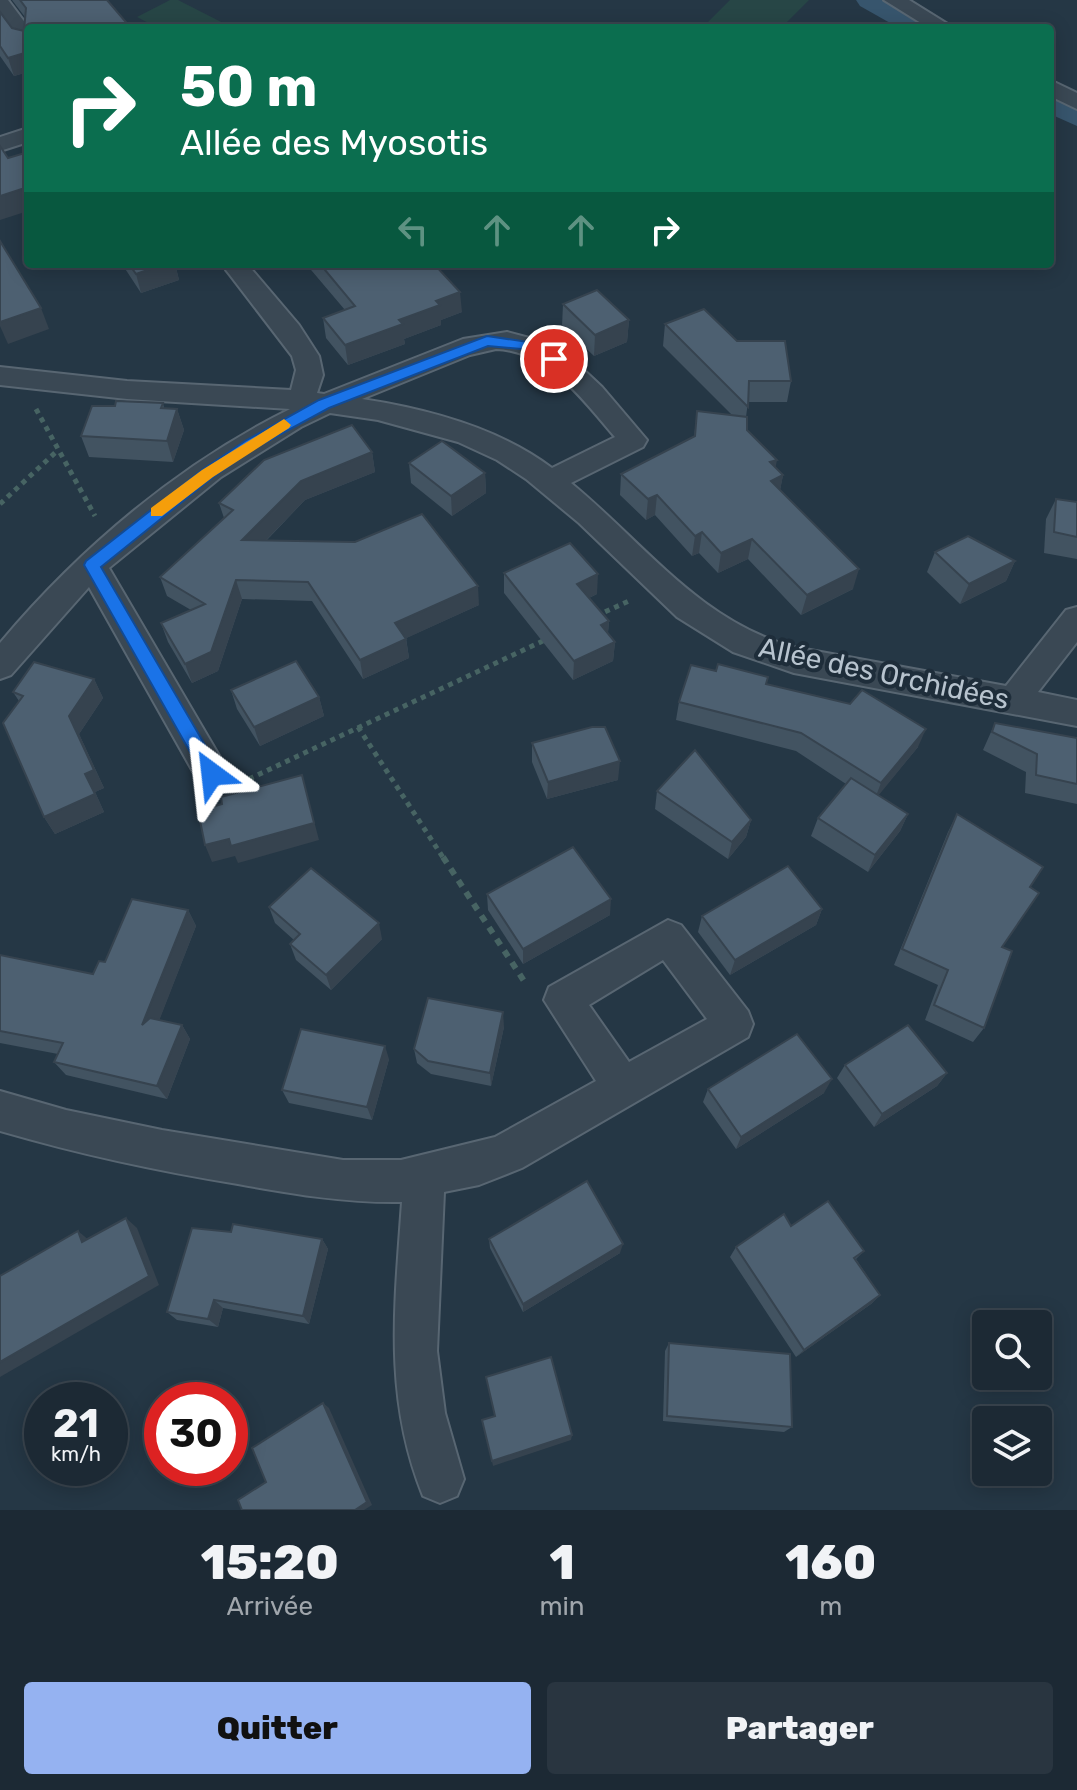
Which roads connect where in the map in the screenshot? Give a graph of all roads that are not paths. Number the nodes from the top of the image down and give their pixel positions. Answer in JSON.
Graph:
{"nodes":[{"id":1,"x":894,"y":0,"type":"edge"},
{"id":2,"x":0,"y":3,"type":"edge"},
{"id":3,"x":937,"y":24,"type":"edge"},
{"id":4,"x":24,"y":36,"type":"edge"},
{"id":5,"x":1054,"y":89,"type":"edge"},
{"id":6,"x":1077,"y":102,"type":"edge"},
{"id":7,"x":24,"y":136,"type":"edge"},
{"id":8,"x":0,"y":144,"type":"edge"},
{"id":9,"x":239,"y":270,"type":"dead end"},
{"id":10,"x":10,"y":378,"type":"edge"},
{"id":11,"x":312,"y":403,"type":"junction"},
{"id":12,"x":551,"y":481,"type":"junction"},
{"id":13,"x":103,"y":557,"type":"junction"},
{"id":14,"x":1077,"y":619,"type":"edge"},
{"id":15,"x":0,"y":666,"type":"edge"},
{"id":16,"x":1013,"y":701,"type":"junction"},
{"id":17,"x":1077,"y":713,"type":"edge"},
{"id":18,"x":212,"y":774,"type":"road end"},
{"id":19,"x":624,"y":1088,"type":"junction"},
{"id":20,"x":0,"y":1111,"type":"edge"},
{"id":21,"x":424,"y":1177,"type":"junction"},
{"id":22,"x":440,"y":1479,"type":"dead end"}],
"edges":[{"from":1,"to":3,"type":"street"},
{"from":2,"to":4,"type":"street"},
{"from":5,"to":6,"type":"street"},
{"from":7,"to":8,"type":"street"},
{"from":9,"to":11,"type":"street"},
{"from":10,"to":11,"type":"street","name":"Allée des Orchidées"},
{"from":11,"to":12,"type":"street","name":"Allée des Orchidées"},
{"from":11,"to":12,"type":"street"},
{"from":11,"to":13,"type":"street"},
{"from":12,"to":16,"type":"street","name":"Allée des Orchidées"},
{"from":13,"to":15,"type":"street"},
{"from":13,"to":18,"type":"street"},
{"from":14,"to":16,"type":"street"},
{"from":16,"to":17,"type":"street","name":"Allée des Orchidées"},
{"from":19,"to":19,"type":"street"},
{"from":19,"to":21,"type":"street"},
{"from":20,"to":21,"type":"street"},
{"from":21,"to":22,"type":"street"}]}
